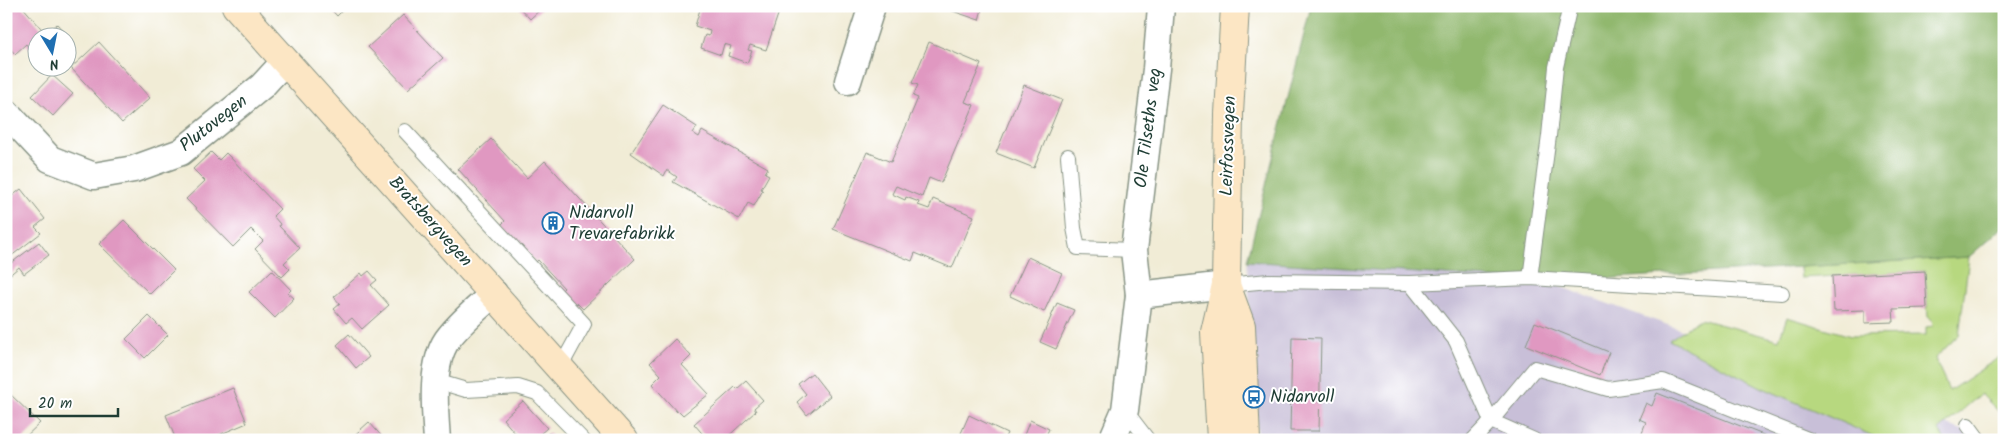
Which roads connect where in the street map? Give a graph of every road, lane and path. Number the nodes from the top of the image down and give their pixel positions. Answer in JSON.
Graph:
{"nodes":[{"id":1,"x":236,"y":6,"type":"edge"},
{"id":2,"x":872,"y":6,"type":"edge"},
{"id":3,"x":1160,"y":6,"type":"edge"},
{"id":4,"x":1236,"y":6,"type":"edge"},
{"id":5,"x":1570,"y":6,"type":"edge"},
{"id":6,"x":285,"y":61,"type":"junction"},
{"id":7,"x":848,"y":81,"type":"dead end"},
{"id":8,"x":6,"y":112,"type":"edge"},
{"id":9,"x":405,"y":131,"type":"dead end"},
{"id":10,"x":1068,"y":156,"type":"dead end"},
{"id":11,"x":1134,"y":250,"type":"junction"},
{"id":12,"x":1530,"y":278,"type":"junction"},
{"id":13,"x":1410,"y":283,"type":"junction"},
{"id":14,"x":1226,"y":285,"type":"junction"},
{"id":15,"x":494,"y":293,"type":"junction"},
{"id":16,"x":1782,"y":293,"type":"dead end"},
{"id":17,"x":1139,"y":295,"type":"junction"},
{"id":18,"x":560,"y":368,"type":"junction"},
{"id":19,"x":436,"y":381,"type":"junction"},
{"id":20,"x":1125,"y":410,"type":"junction"},
{"id":21,"x":1491,"y":421,"type":"junction"},
{"id":22,"x":1968,"y":425,"type":"dead end"},
{"id":23,"x":437,"y":440,"type":"edge"},
{"id":24,"x":583,"y":440,"type":"edge"},
{"id":25,"x":624,"y":440,"type":"edge"},
{"id":26,"x":1112,"y":440,"type":"edge"},
{"id":27,"x":1148,"y":440,"type":"edge"},
{"id":28,"x":1221,"y":440,"type":"edge"},
{"id":29,"x":1246,"y":440,"type":"edge"},
{"id":30,"x":1473,"y":440,"type":"edge"},
{"id":31,"x":1534,"y":440,"type":"edge"},
{"id":32,"x":1810,"y":440,"type":"edge"},
{"id":33,"x":1979,"y":440,"type":"edge"}],
"edges":[{"from":1,"to":6,"type":"street","name":"Bratsbergvegen"},
{"from":2,"to":7,"type":"street"},
{"from":3,"to":11,"type":"street","name":"Ole Tilseths veg"},
{"from":4,"to":14,"type":"street","name":"Leirfossvegen"},
{"from":5,"to":12,"type":"lane"},
{"from":6,"to":8,"type":"street","name":"Plutovegen"},
{"from":6,"to":15,"type":"street","name":"Bratsbergvegen"},
{"from":9,"to":18,"type":"lane"},
{"from":10,"to":11,"type":"lane"},
{"from":11,"to":17,"type":"street","name":"Ole Tilseths veg"},
{"from":12,"to":13,"type":"lane"},
{"from":12,"to":16,"type":"lane"},
{"from":13,"to":14,"type":"lane"},
{"from":13,"to":21,"type":"lane"},
{"from":14,"to":17,"type":"street"},
{"from":14,"to":28,"type":"street","name":"Leirfossvegen"},
{"from":14,"to":29,"type":"street","name":"Leirfossvegen"},
{"from":15,"to":18,"type":"street","name":"Bratsbergvegen"},
{"from":15,"to":19,"type":"street"},
{"from":17,"to":20,"type":"street"},
{"from":18,"to":25,"type":"street","name":"Bratsbergvegen"},
{"from":19,"to":23,"type":"street"},
{"from":19,"to":24,"type":"lane"},
{"from":20,"to":26,"type":"street"},
{"from":20,"to":27,"type":"lane"},
{"from":21,"to":30,"type":"lane"},
{"from":21,"to":31,"type":"lane"},
{"from":21,"to":32,"type":"lane"},
{"from":22,"to":33,"type":"lane"}]}
